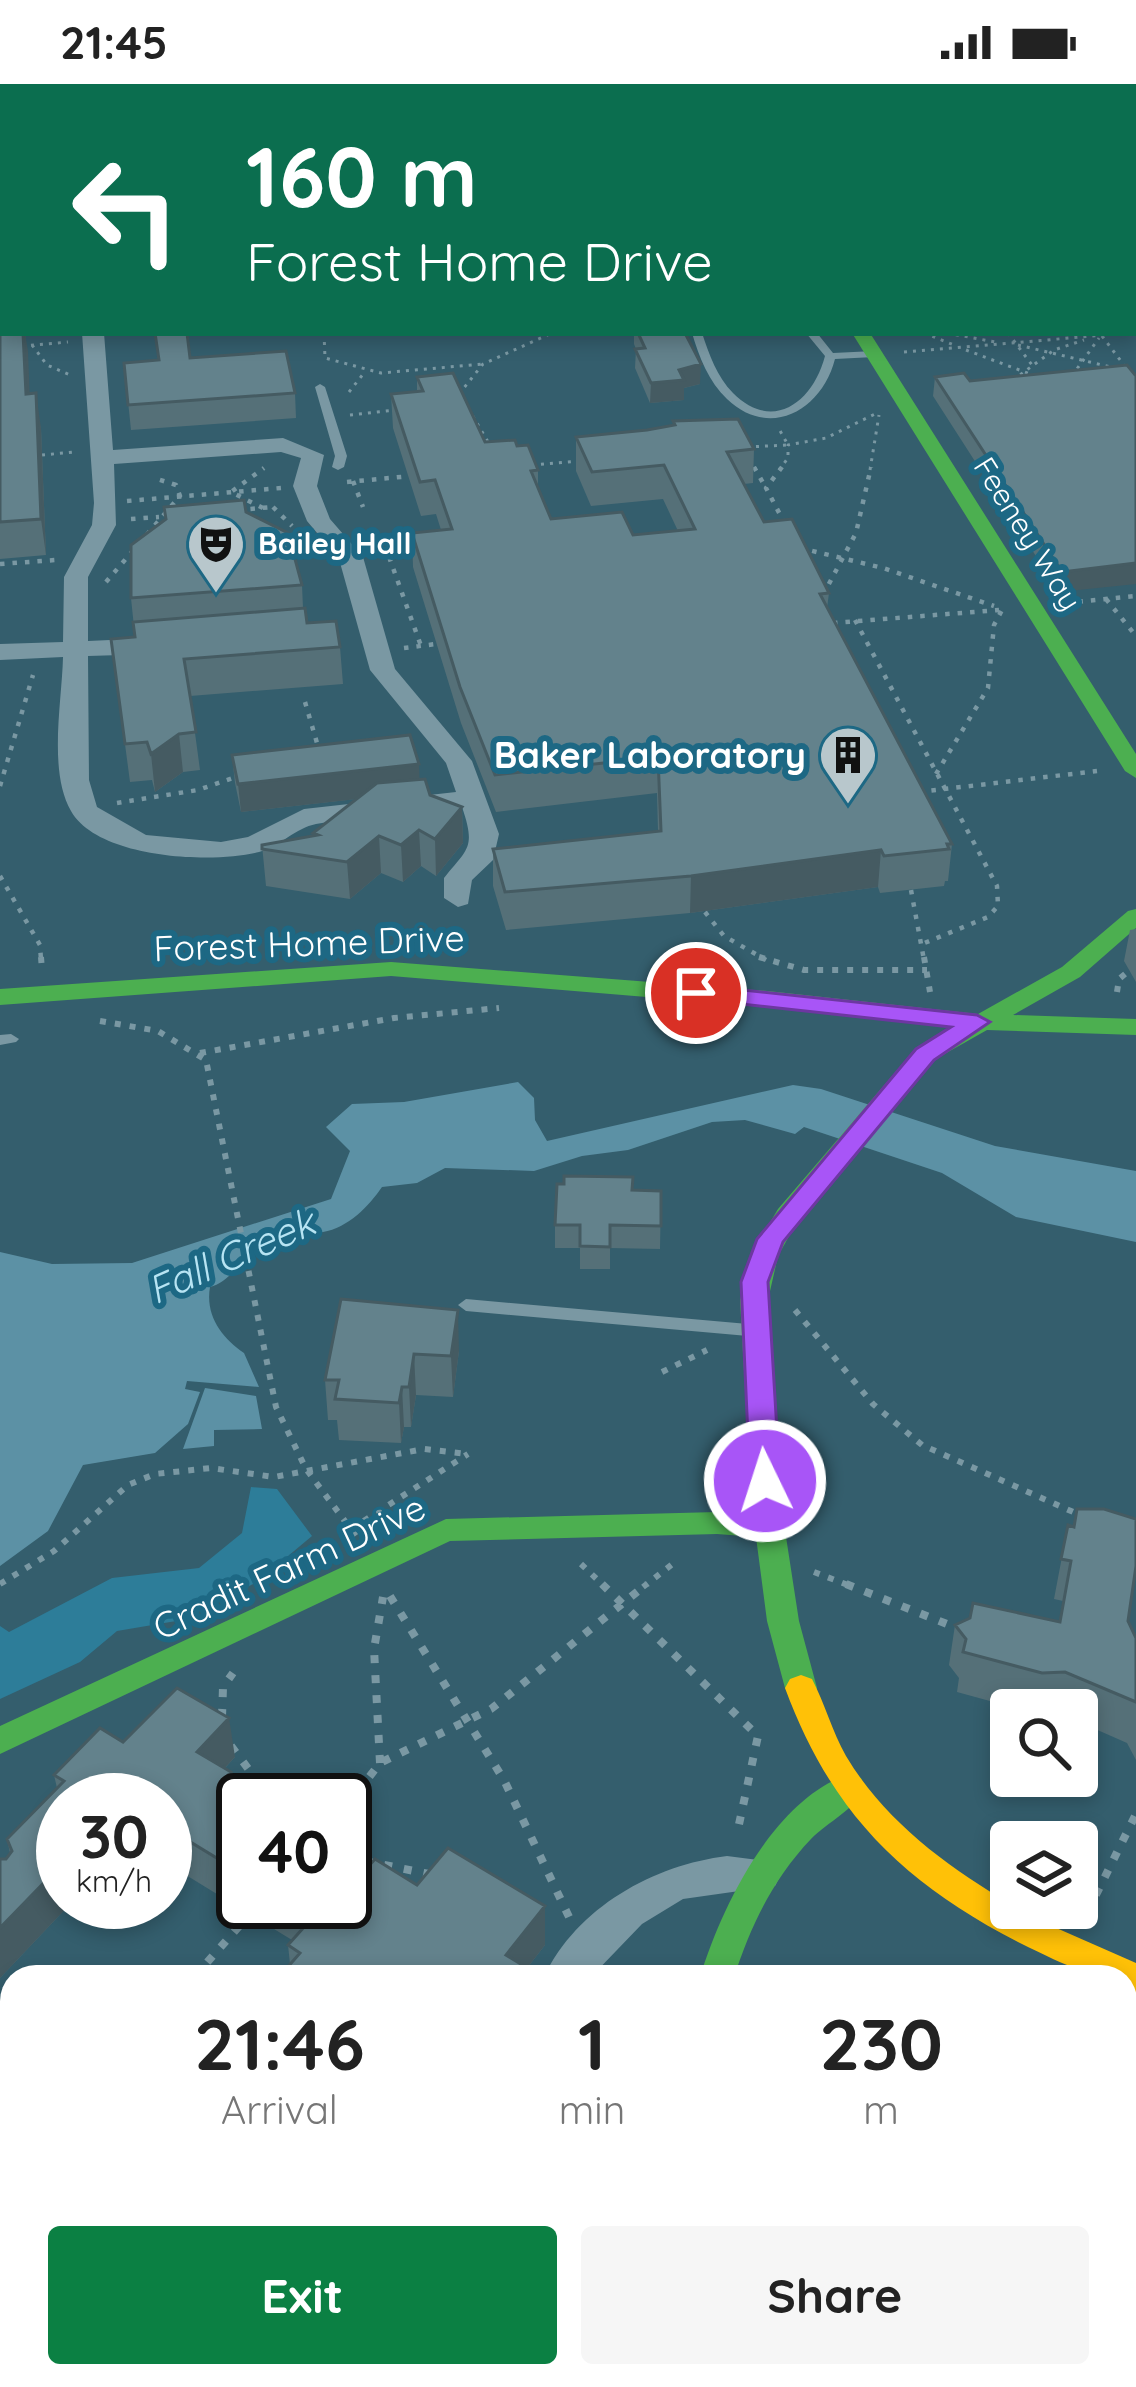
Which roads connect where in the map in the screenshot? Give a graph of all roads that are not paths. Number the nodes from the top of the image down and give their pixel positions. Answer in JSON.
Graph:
{"nodes":[{"id":1,"x":698,"y":336,"type":"edge"},
{"id":2,"x":813,"y":336,"type":"edge"},
{"id":3,"x":83,"y":338,"type":"edge"},
{"id":4,"x":878,"y":346,"type":"edge"},
{"id":5,"x":830,"y":356,"type":"junction"},
{"id":6,"x":320,"y":387,"type":"dead end"},
{"id":7,"x":340,"y":450,"type":"junction"},
{"id":8,"x":309,"y":453,"type":"junction"},
{"id":9,"x":91,"y":455,"type":"junction"},
{"id":10,"x":338,"y":467,"type":"dead end"},
{"id":11,"x":334,"y":631,"type":"edge"},
{"id":12,"x":373,"y":639,"type":"junction"},
{"id":13,"x":170,"y":645,"type":"edge"},
{"id":14,"x":79,"y":650,"type":"junction"},
{"id":15,"x":0,"y":652,"type":"edge"},
{"id":16,"x":1136,"y":771,"type":"edge"},
{"id":17,"x":472,"y":798,"type":"junction"},
{"id":18,"x":458,"y":898,"type":"dead end"},
{"id":19,"x":1136,"y":916,"type":"edge"},
{"id":20,"x":1092,"y":957,"type":"junction"},
{"id":21,"x":0,"y":997,"type":"edge"},
{"id":22,"x":977,"y":1022,"type":"junction"},
{"id":23,"x":1136,"y":1026,"type":"edge"},
{"id":24,"x":466,"y":1305,"type":"dead end"},
{"id":25,"x":754,"y":1331,"type":"junction"},
{"id":26,"x":769,"y":1527,"type":"junction"},
{"id":27,"x":0,"y":1741,"type":"edge"},
{"id":28,"x":849,"y":1788,"type":"junction"},
{"id":29,"x":760,"y":1874,"type":"junction"},
{"id":30,"x":575,"y":1965,"type":"edge"},
{"id":31,"x":720,"y":1965,"type":"edge"},
{"id":32,"x":1103,"y":1965,"type":"edge"}],
"edges":[{"from":1,"to":5,"type":"lane"},
{"from":2,"to":5,"type":"lane"},
{"from":3,"to":9,"type":"street"},
{"from":4,"to":5,"type":"lane"},
{"from":4,"to":16,"type":"street","name":"Feeney Way"},
{"from":6,"to":7,"type":"lane"},
{"from":7,"to":8,"type":"lane"},
{"from":7,"to":10,"type":"lane"},
{"from":8,"to":9,"type":"street"},
{"from":8,"to":12,"type":"street"},
{"from":9,"to":14,"type":"street"},
{"from":11,"to":12,"type":"street"},
{"from":12,"to":17,"type":"street"},
{"from":13,"to":14,"type":"street"},
{"from":14,"to":15,"type":"street"},
{"from":14,"to":17,"type":"street"},
{"from":17,"to":18,"type":"street"},
{"from":19,"to":20,"type":"street"},
{"from":20,"to":22,"type":"street"},
{"from":20,"to":23,"type":"street"},
{"from":21,"to":22,"type":"street","name":"Forest Home Drive"},
{"from":22,"to":23,"type":"street","name":"Forest Home Drive"},
{"from":22,"to":25,"type":"street"},
{"from":24,"to":25,"type":"lane"},
{"from":25,"to":26,"type":"street"},
{"from":26,"to":27,"type":"street","name":"Cradit Farm Drive"},
{"from":26,"to":28,"type":"street"},
{"from":28,"to":29,"type":"street"},
{"from":28,"to":32,"type":"street"},
{"from":29,"to":30,"type":"street"},
{"from":29,"to":31,"type":"street"}]}
